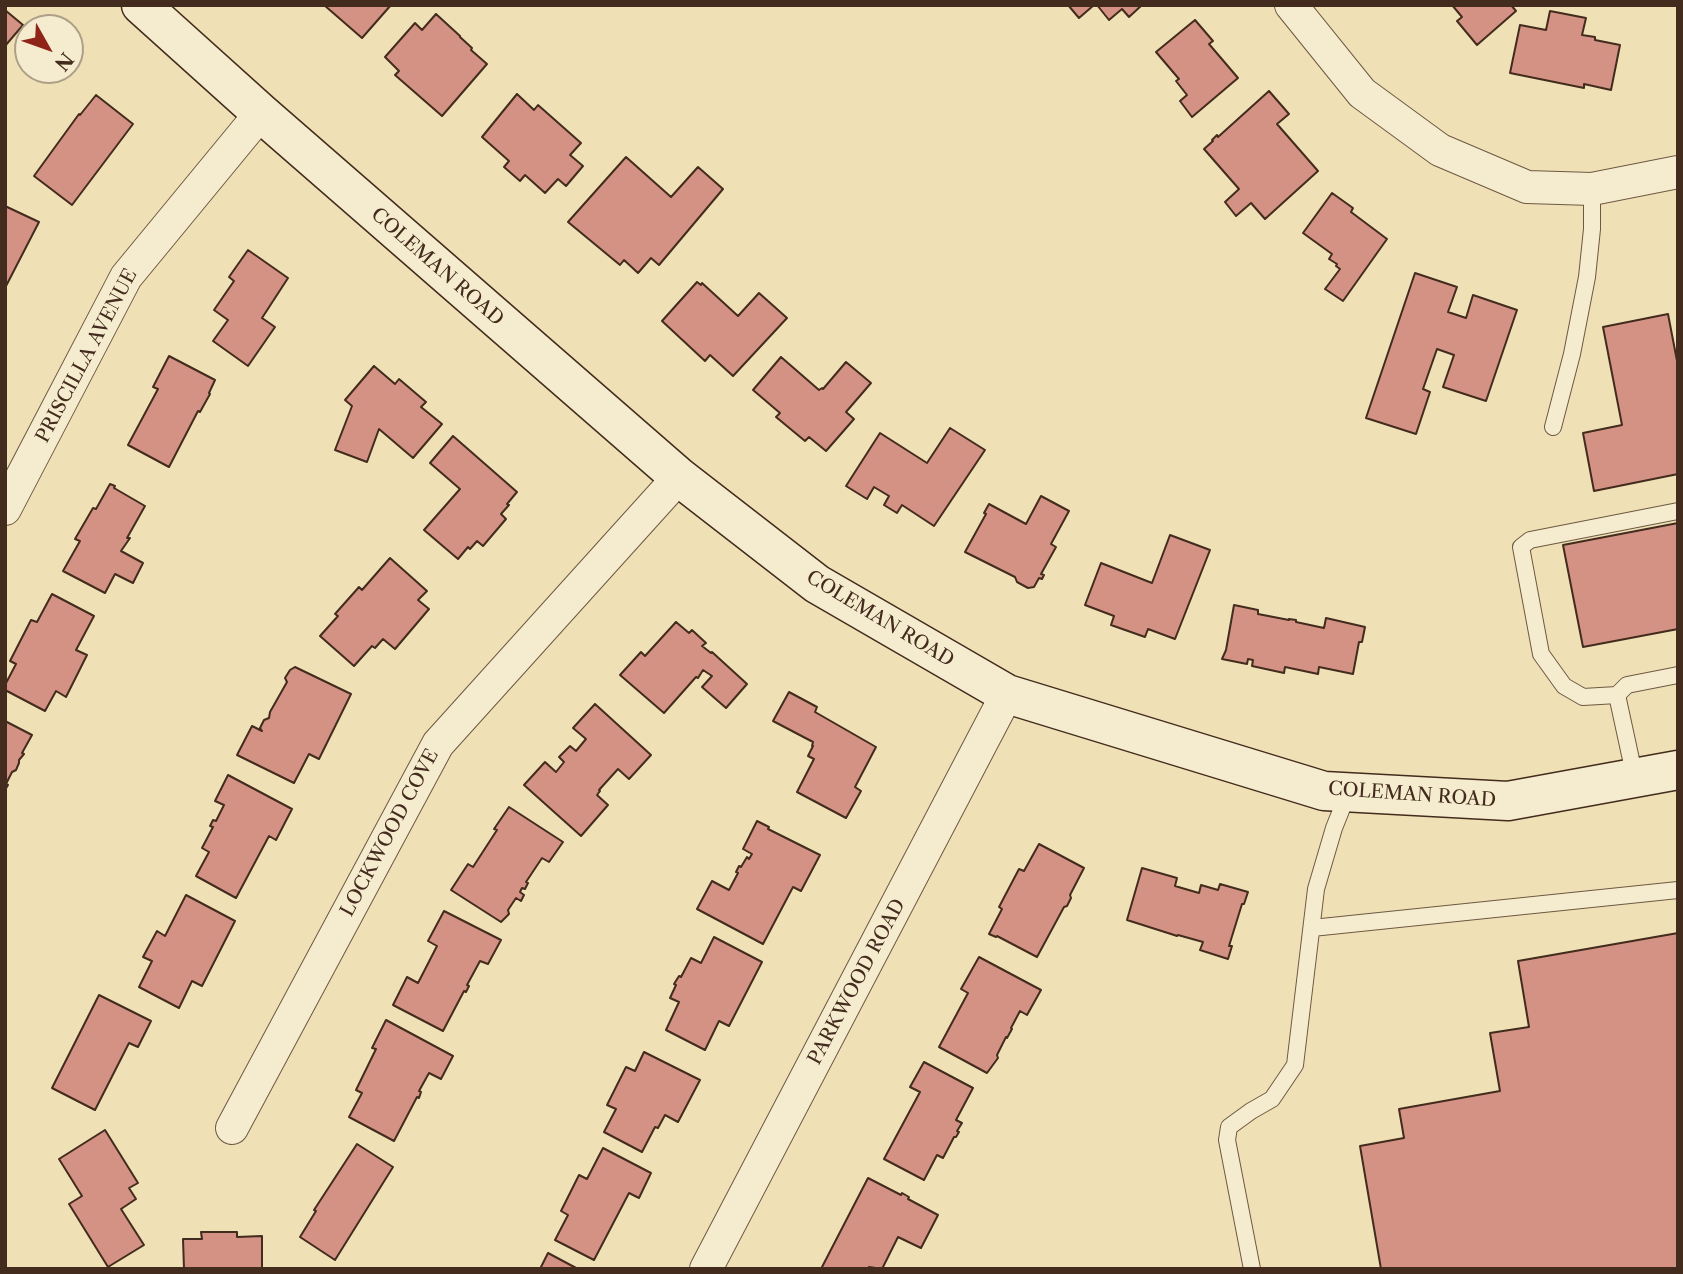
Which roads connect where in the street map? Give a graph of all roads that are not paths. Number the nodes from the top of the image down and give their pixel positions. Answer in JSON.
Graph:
{"nodes":[{"id":1,"x":141,"y":5,"type":"edge"},
{"id":2,"x":1291,"y":5,"type":"edge"},
{"id":3,"x":261,"y":113,"type":"junction"},
{"id":4,"x":1678,"y":172,"type":"edge"},
{"id":5,"x":1592,"y":189,"type":"junction"},
{"id":6,"x":1553,"y":427,"type":"dead end"},
{"id":7,"x":679,"y":477,"type":"junction"},
{"id":8,"x":5,"y":509,"type":"edge"},
{"id":9,"x":1678,"y":511,"type":"edge"},
{"id":10,"x":1678,"y":675,"type":"edge"},
{"id":11,"x":1007,"y":694,"type":"junction"},
{"id":12,"x":1617,"y":695,"type":"junction"},
{"id":13,"x":1678,"y":770,"type":"edge"},
{"id":14,"x":1635,"y":778,"type":"junction"},
{"id":15,"x":1348,"y":792,"type":"junction"},
{"id":16,"x":1678,"y":890,"type":"edge"},
{"id":17,"x":1311,"y":928,"type":"junction"},
{"id":18,"x":232,"y":1128,"type":"dead end"},
{"id":19,"x":706,"y":1269,"type":"edge"},
{"id":20,"x":1252,"y":1269,"type":"edge"}],
"edges":[{"from":1,"to":3,"type":"main road","name":"COLEMAN ROAD"},
{"from":2,"to":5,"type":"street"},
{"from":3,"to":7,"type":"main road","name":"COLEMAN ROAD"},
{"from":3,"to":8,"type":"street","name":"PRISCILLA AVENUE"},
{"from":4,"to":5,"type":"street"},
{"from":5,"to":6,"type":"lane"},
{"from":7,"to":11,"type":"main road","name":"COLEMAN ROAD"},
{"from":7,"to":18,"type":"street","name":"LOCKWOOD COVE"},
{"from":9,"to":12,"type":"lane"},
{"from":10,"to":12,"type":"lane"},
{"from":11,"to":15,"type":"main road","name":"COLEMAN ROAD"},
{"from":11,"to":19,"type":"street","name":"PARKWOOD ROAD"},
{"from":12,"to":14,"type":"lane"},
{"from":13,"to":14,"type":"main road","name":"COLEMAN ROAD"},
{"from":14,"to":15,"type":"main road","name":"COLEMAN ROAD"},
{"from":15,"to":17,"type":"lane"},
{"from":16,"to":17,"type":"lane"},
{"from":17,"to":20,"type":"lane"}]}
